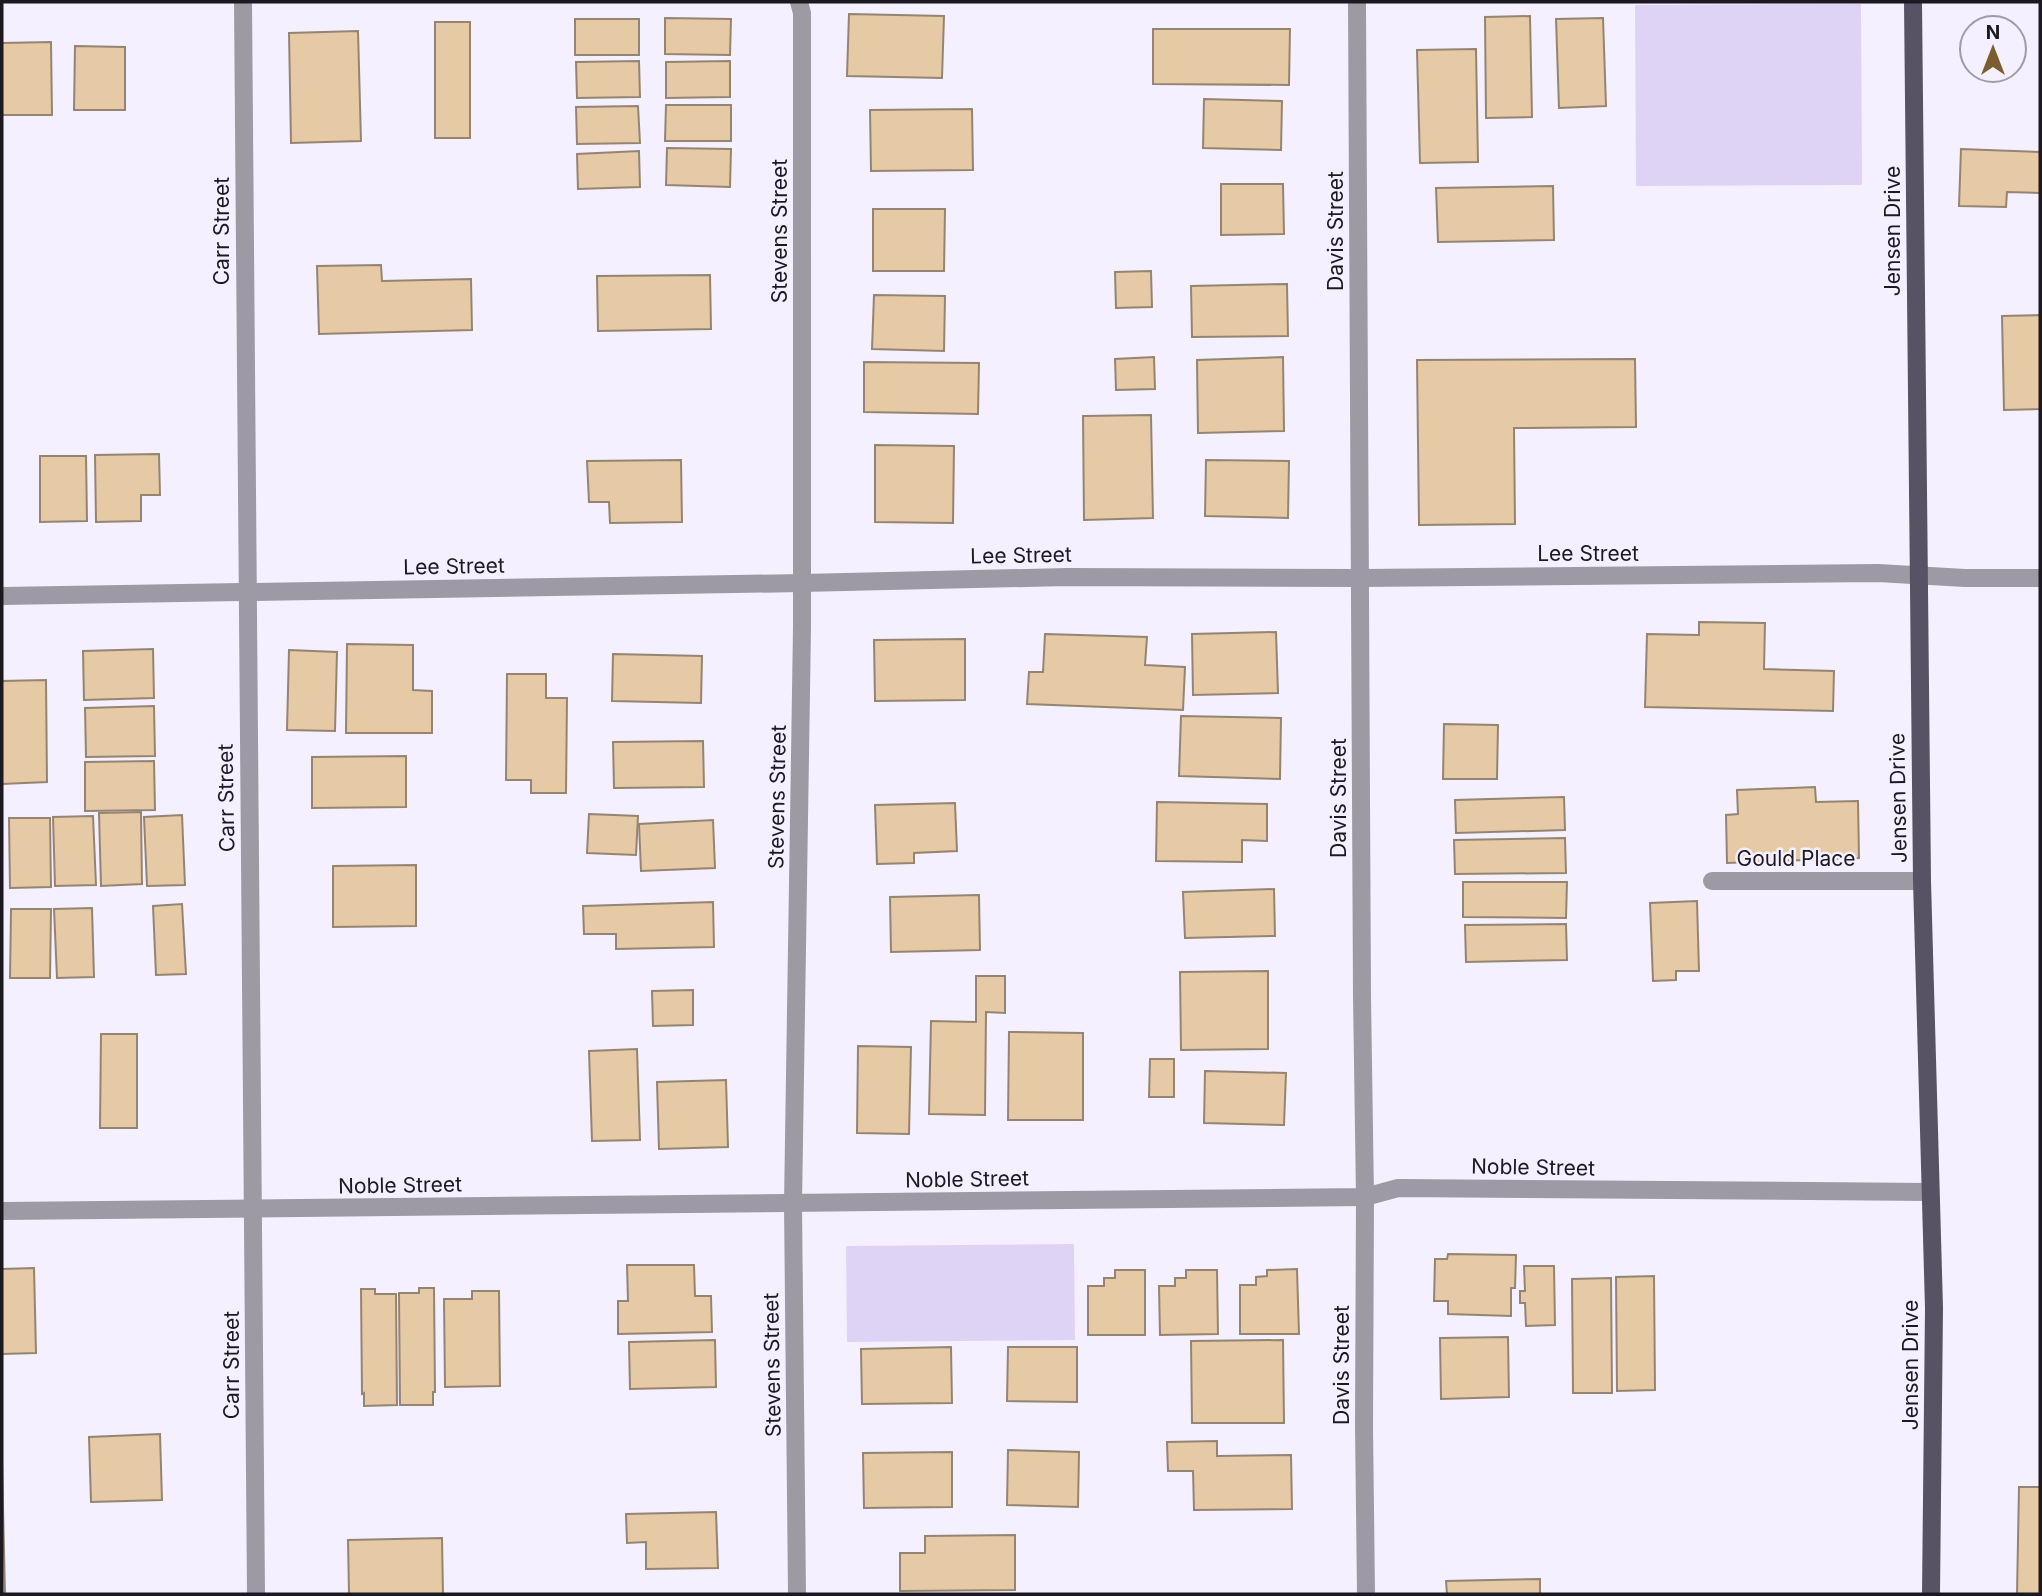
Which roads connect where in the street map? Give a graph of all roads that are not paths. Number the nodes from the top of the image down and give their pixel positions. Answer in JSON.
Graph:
{"nodes":[{"id":1,"x":243,"y":2,"type":"edge"},
{"id":2,"x":799,"y":2,"type":"edge"},
{"id":3,"x":1357,"y":2,"type":"edge"},
{"id":4,"x":1913,"y":2,"type":"edge"},
{"id":5,"x":1917,"y":576,"type":"junction"},
{"id":6,"x":1361,"y":578,"type":"junction"},
{"id":7,"x":2040,"y":578,"type":"edge"},
{"id":8,"x":802,"y":583,"type":"junction"},
{"id":9,"x":247,"y":592,"type":"junction"},
{"id":10,"x":2,"y":596,"type":"edge"},
{"id":11,"x":1712,"y":881,"type":"dead end"},
{"id":12,"x":1922,"y":881,"type":"junction"},
{"id":13,"x":1930,"y":1192,"type":"junction"},
{"id":14,"x":1365,"y":1197,"type":"junction"},
{"id":15,"x":793,"y":1204,"type":"junction"},
{"id":16,"x":253,"y":1209,"type":"junction"},
{"id":17,"x":2,"y":1211,"type":"edge"},
{"id":18,"x":256,"y":1594,"type":"edge"},
{"id":19,"x":797,"y":1594,"type":"edge"},
{"id":20,"x":1366,"y":1594,"type":"edge"},
{"id":21,"x":1931,"y":1594,"type":"edge"}],
"edges":[{"from":1,"to":9,"type":"street","name":"Carr Street"},
{"from":2,"to":8,"type":"street","name":"Stevens Street"},
{"from":3,"to":6,"type":"street","name":"Davis Street"},
{"from":4,"to":5,"type":"main road","name":"Jensen Drive"},
{"from":5,"to":6,"type":"street","name":"Lee Street"},
{"from":5,"to":7,"type":"street","name":"Lee Street"},
{"from":5,"to":12,"type":"main road","name":"Jensen Drive"},
{"from":6,"to":8,"type":"street","name":"Lee Street"},
{"from":6,"to":14,"type":"street","name":"Davis Street"},
{"from":8,"to":9,"type":"street","name":"Lee Street"},
{"from":8,"to":15,"type":"street","name":"Stevens Street"},
{"from":9,"to":10,"type":"street","name":"Lee Street"},
{"from":9,"to":16,"type":"street","name":"Carr Street"},
{"from":11,"to":12,"type":"street","name":"Gould Place"},
{"from":12,"to":13,"type":"main road","name":"Jensen Drive"},
{"from":13,"to":14,"type":"street","name":"Noble Street"},
{"from":13,"to":21,"type":"main road","name":"Jensen Drive"},
{"from":14,"to":15,"type":"street","name":"Noble Street"},
{"from":14,"to":20,"type":"street","name":"Davis Street"},
{"from":15,"to":16,"type":"street","name":"Noble Street"},
{"from":15,"to":19,"type":"street","name":"Stevens Street"},
{"from":16,"to":17,"type":"street","name":"Noble Street"},
{"from":16,"to":18,"type":"street","name":"Carr Street"}]}
